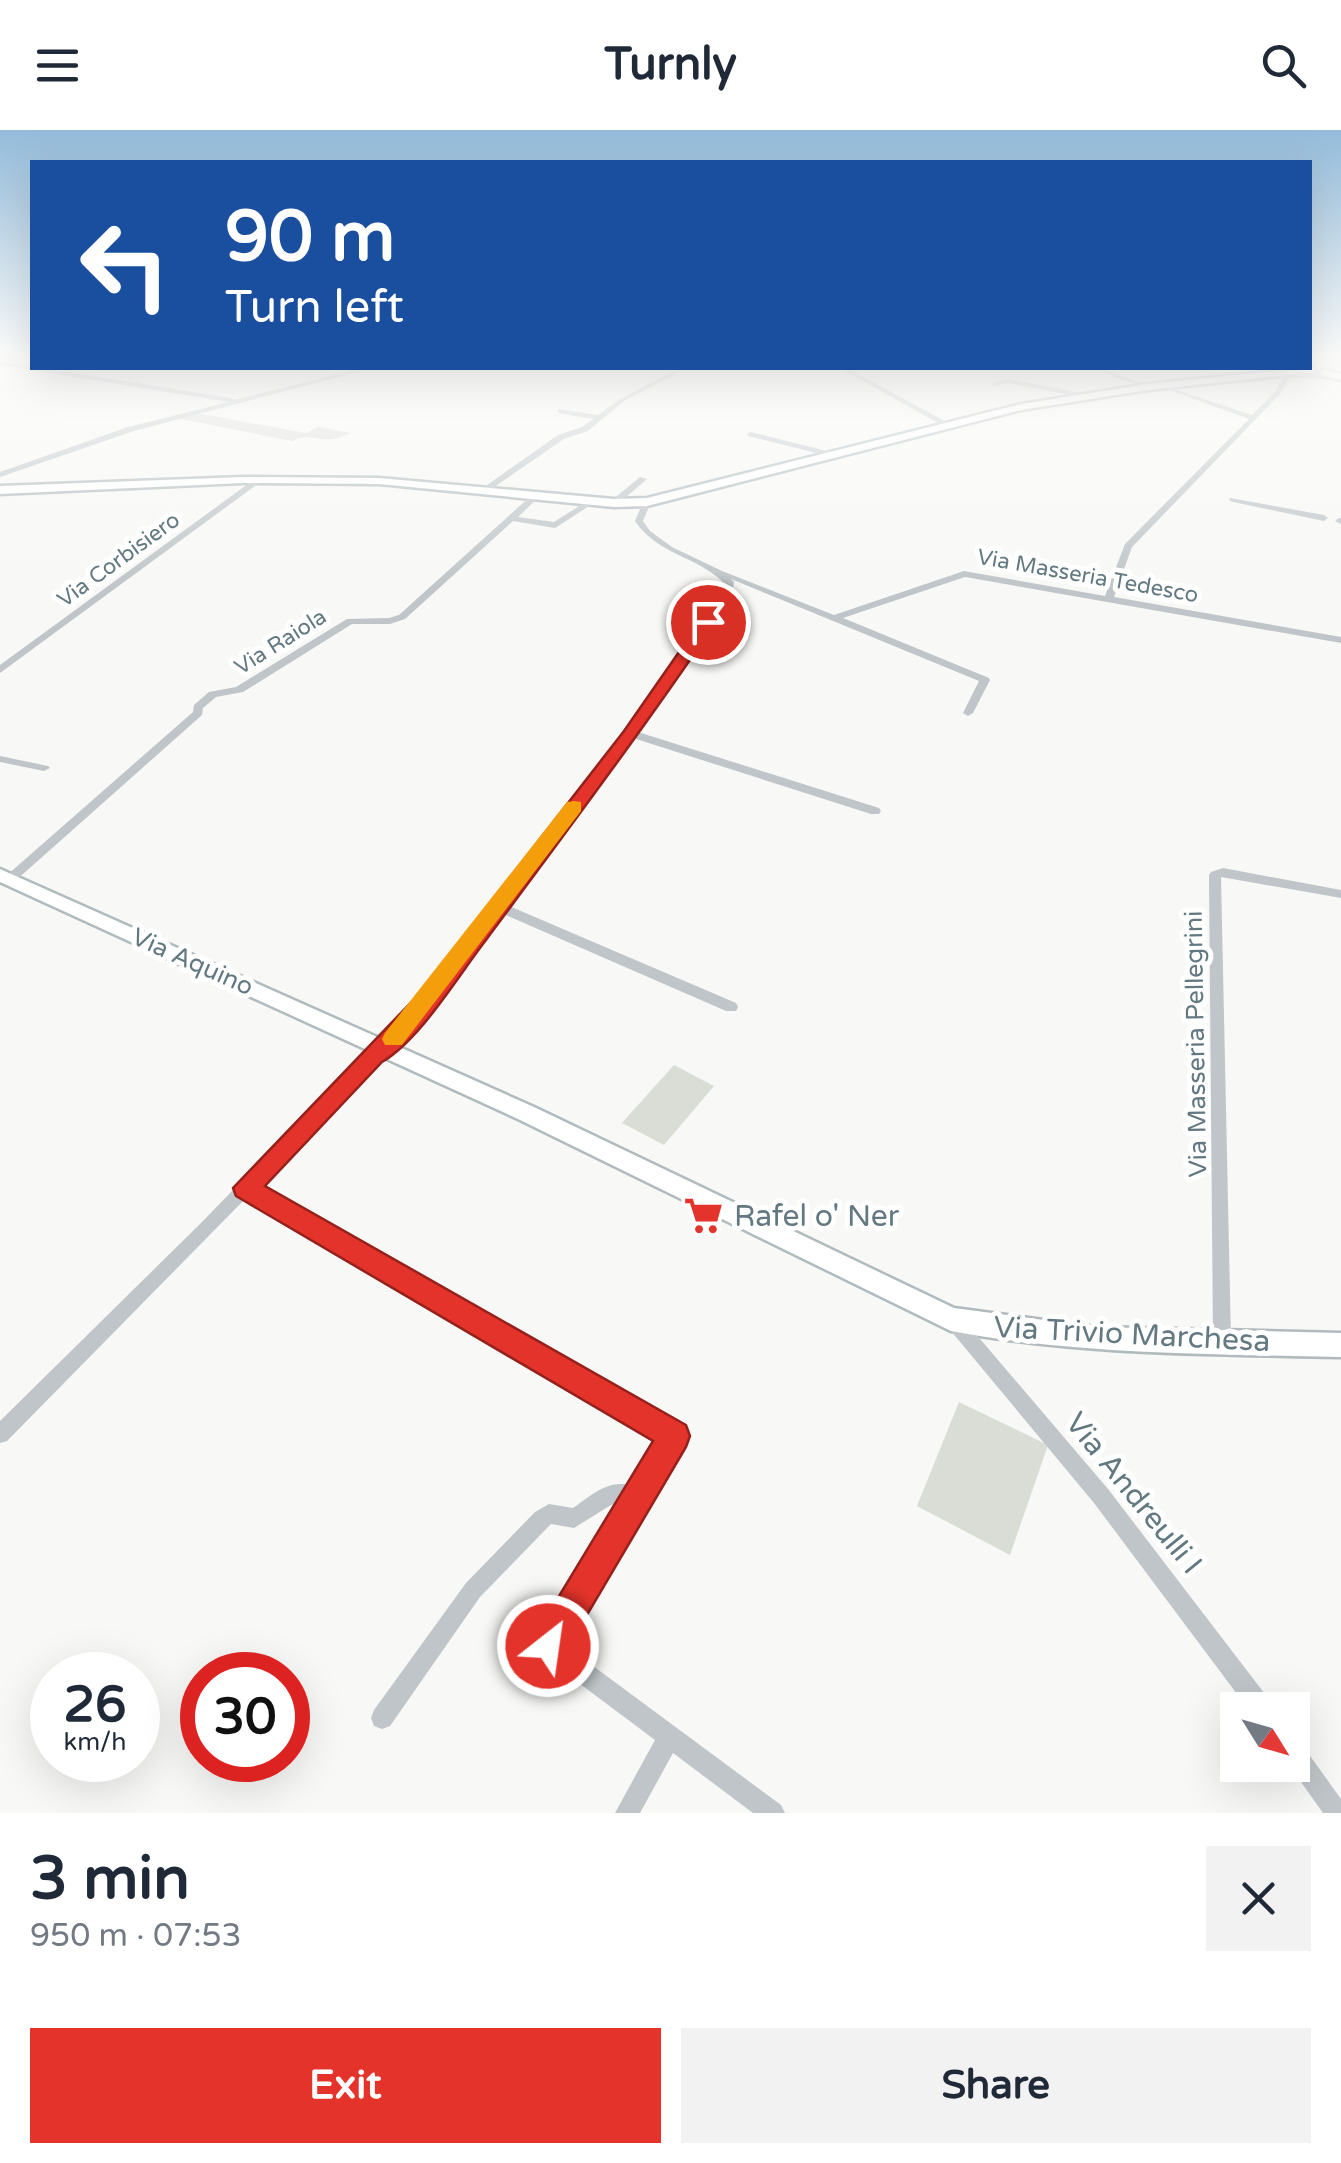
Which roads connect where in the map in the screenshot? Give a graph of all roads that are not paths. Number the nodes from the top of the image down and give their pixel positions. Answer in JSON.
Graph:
{"nodes":[{"id":1,"x":121,"y":433,"type":"edge"},
{"id":2,"x":574,"y":433,"type":"edge"},
{"id":3,"x":900,"y":433,"type":"edge"},
{"id":4,"x":1239,"y":433,"type":"edge"},
{"id":5,"x":752,"y":434,"type":"dead end"},
{"id":6,"x":828,"y":454,"type":"junction"},
{"id":7,"x":0,"y":475,"type":"edge"},
{"id":8,"x":259,"y":480,"type":"junction"},
{"id":9,"x":643,"y":480,"type":"dead end"},
{"id":10,"x":0,"y":490,"type":"edge"},
{"id":11,"x":484,"y":490,"type":"junction"},
{"id":12,"x":538,"y":496,"type":"junction"},
{"id":13,"x":1233,"y":500,"type":"dead end"},
{"id":14,"x":593,"y":501,"type":"junction"},
{"id":15,"x":647,"y":502,"type":"junction"},
{"id":16,"x":614,"y":503,"type":"junction"},
{"id":17,"x":1324,"y":518,"type":"dead end"},
{"id":18,"x":514,"y":519,"type":"junction"},
{"id":19,"x":720,"y":571,"type":"junction"},
{"id":20,"x":1109,"y":599,"type":"junction"},
{"id":21,"x":834,"y":618,"type":"junction"},
{"id":22,"x":1341,"y":640,"type":"edge"},
{"id":23,"x":0,"y":670,"type":"edge"},
{"id":24,"x":968,"y":713,"type":"dead end"},
{"id":25,"x":631,"y":734,"type":"junction"},
{"id":26,"x":0,"y":759,"type":"edge"},
{"id":27,"x":44,"y":768,"type":"dead end"},
{"id":28,"x":875,"y":811,"type":"dead end"},
{"id":29,"x":5,"y":877,"type":"edge"},
{"id":30,"x":1341,"y":894,"type":"edge"},
{"id":31,"x":497,"y":906,"type":"junction"},
{"id":32,"x":731,"y":1007,"type":"dead end"},
{"id":33,"x":386,"y":1048,"type":"junction"},
{"id":34,"x":246,"y":1188,"type":"junction"},
{"id":35,"x":951,"y":1319,"type":"junction"},
{"id":36,"x":1222,"y":1342,"type":"junction"},
{"id":37,"x":1341,"y":1345,"type":"edge"},
{"id":38,"x":0,"y":1434,"type":"edge"},
{"id":39,"x":637,"y":1498,"type":"junction"},
{"id":40,"x":1250,"y":1692,"type":"edge"},
{"id":41,"x":382,"y":1718,"type":"dead end"},
{"id":42,"x":668,"y":1738,"type":"junction"},
{"id":43,"x":1310,"y":1776,"type":"edge"},
{"id":44,"x":628,"y":1813,"type":"edge"},
{"id":45,"x":774,"y":1813,"type":"edge"},
{"id":46,"x":1336,"y":1813,"type":"edge"}],
"edges":[{"from":1,"to":7,"type":"street"},
{"from":2,"to":11,"type":"street"},
{"from":3,"to":6,"type":"street"},
{"from":4,"to":20,"type":"street"},
{"from":5,"to":6,"type":"street"},
{"from":6,"to":15,"type":"street"},
{"from":8,"to":10,"type":"street"},
{"from":8,"to":11,"type":"street"},
{"from":8,"to":23,"type":"street","name":"Via Corbisiero"},
{"from":9,"to":16,"type":"street"},
{"from":11,"to":12,"type":"street"},
{"from":12,"to":14,"type":"street"},
{"from":12,"to":18,"type":"street","name":"Via Raiola"},
{"from":13,"to":17,"type":"street"},
{"from":14,"to":16,"type":"street"},
{"from":14,"to":18,"type":"street"},
{"from":15,"to":16,"type":"street"},
{"from":15,"to":19,"type":"street"},
{"from":18,"to":29,"type":"street","name":"Via Raiola"},
{"from":19,"to":21,"type":"street"},
{"from":19,"to":25,"type":"street"},
{"from":20,"to":21,"type":"street","name":"Via Masseria Tedesco"},
{"from":20,"to":22,"type":"street","name":"Via Masseria Tedesco"},
{"from":21,"to":24,"type":"street"},
{"from":25,"to":28,"type":"street"},
{"from":25,"to":31,"type":"street"},
{"from":26,"to":27,"type":"street"},
{"from":29,"to":33,"type":"street","name":"Via Aquino"},
{"from":30,"to":36,"type":"street","name":"Via Masseria Pellegrini"},
{"from":31,"to":32,"type":"street"},
{"from":31,"to":33,"type":"street"},
{"from":33,"to":34,"type":"street"},
{"from":33,"to":35,"type":"street","name":"Via Trivio Marchesa"},
{"from":34,"to":38,"type":"street"},
{"from":34,"to":39,"type":"street"},
{"from":35,"to":36,"type":"street","name":"Via Trivio Marchesa"},
{"from":35,"to":40,"type":"street","name":"Via Andreulli I"},
{"from":36,"to":37,"type":"street","name":"Via Trivio Marchesa"},
{"from":39,"to":41,"type":"street"},
{"from":39,"to":42,"type":"street"},
{"from":42,"to":44,"type":"street"},
{"from":42,"to":45,"type":"street"},
{"from":43,"to":46,"type":"street"}]}
